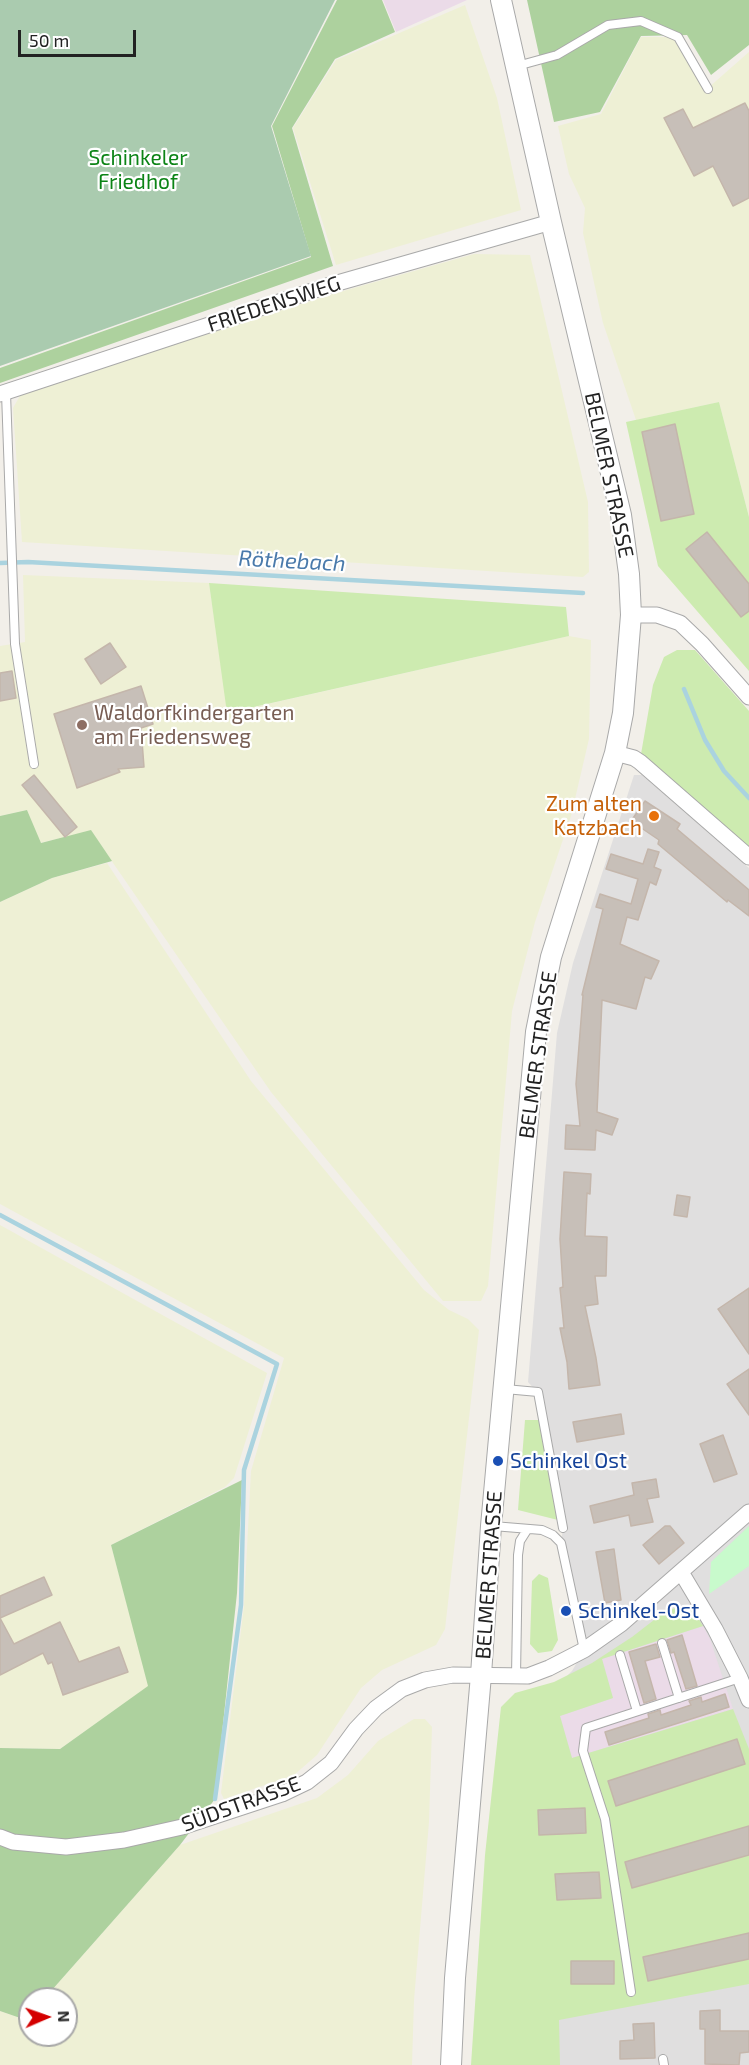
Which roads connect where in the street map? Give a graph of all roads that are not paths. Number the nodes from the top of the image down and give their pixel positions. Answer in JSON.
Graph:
{"nodes":[{"id":1,"x":501,"y":0,"type":"edge"},
{"id":2,"x":516,"y":66,"type":"junction"},
{"id":3,"x":708,"y":88,"type":"dead end"},
{"id":4,"x":551,"y":222,"type":"junction"},
{"id":5,"x":3,"y":394,"type":"edge"},
{"id":6,"x":631,"y":615,"type":"junction"},
{"id":7,"x":749,"y":697,"type":"edge"},
{"id":8,"x":615,"y":753,"type":"junction"},
{"id":9,"x":34,"y":764,"type":"dead end"},
{"id":10,"x":749,"y":857,"type":"edge"},
{"id":11,"x":505,"y":1389,"type":"junction"},
{"id":12,"x":749,"y":1512,"type":"edge"},
{"id":13,"x":491,"y":1526,"type":"junction"},
{"id":14,"x":563,"y":1528,"type":"dead end"},
{"id":15,"x":527,"y":1530,"type":"junction"},
{"id":16,"x":681,"y":1572,"type":"junction"},
{"id":17,"x":662,"y":1643,"type":"dead end"},
{"id":18,"x":584,"y":1650,"type":"junction"},
{"id":19,"x":620,"y":1655,"type":"dead end"},
{"id":20,"x":481,"y":1675,"type":"junction"},
{"id":21,"x":516,"y":1676,"type":"junction"},
{"id":22,"x":740,"y":1678,"type":"junction"},
{"id":23,"x":679,"y":1698,"type":"junction"},
{"id":24,"x":749,"y":1700,"type":"edge"},
{"id":25,"x":637,"y":1711,"type":"junction"},
{"id":26,"x":0,"y":1837,"type":"edge"},
{"id":27,"x":630,"y":1992,"type":"dead end"},
{"id":28,"x":451,"y":2065,"type":"edge"}],
"edges":[{"from":1,"to":2,"type":"street","name":"BELMER STRASSE"},
{"from":2,"to":3,"type":"lane"},
{"from":2,"to":4,"type":"street","name":"BELMER STRASSE"},
{"from":4,"to":5,"type":"street","name":"FRIEDENSWEG"},
{"from":4,"to":6,"type":"street","name":"BELMER STRASSE"},
{"from":5,"to":9,"type":"lane"},
{"from":6,"to":7,"type":"street"},
{"from":6,"to":8,"type":"street","name":"BELMER STRASSE"},
{"from":8,"to":10,"type":"street"},
{"from":8,"to":11,"type":"street","name":"BELMER STRASSE"},
{"from":11,"to":13,"type":"street","name":"BELMER STRASSE"},
{"from":11,"to":14,"type":"lane"},
{"from":12,"to":16,"type":"street","name":"SÜDSTRASSE"},
{"from":13,"to":15,"type":"lane"},
{"from":13,"to":20,"type":"street","name":"BELMER STRASSE"},
{"from":15,"to":18,"type":"lane"},
{"from":15,"to":21,"type":"lane"},
{"from":16,"to":18,"type":"street","name":"SÜDSTRASSE"},
{"from":16,"to":22,"type":"street"},
{"from":17,"to":23,"type":"lane"},
{"from":18,"to":21,"type":"street","name":"SÜDSTRASSE"},
{"from":19,"to":25,"type":"lane"},
{"from":20,"to":21,"type":"street","name":"SÜDSTRASSE"},
{"from":20,"to":26,"type":"street","name":"SÜDSTRASSE"},
{"from":20,"to":28,"type":"street","name":"BELMER STRASSE"},
{"from":22,"to":23,"type":"lane"},
{"from":22,"to":24,"type":"street"},
{"from":23,"to":25,"type":"lane"},
{"from":25,"to":27,"type":"lane"}]}
